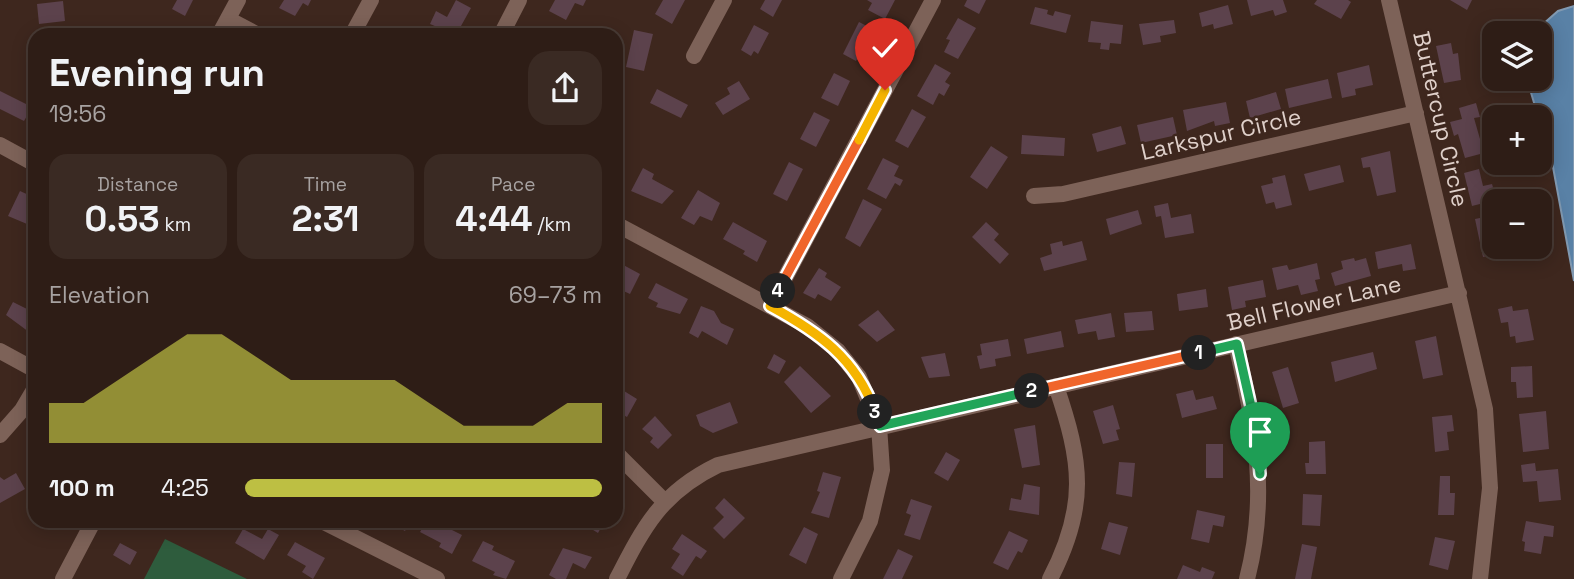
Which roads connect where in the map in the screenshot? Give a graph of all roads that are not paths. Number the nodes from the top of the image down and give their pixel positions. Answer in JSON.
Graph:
{"nodes":[{"id":1,"x":238,"y":0,"type":"edge"},
{"id":2,"x":371,"y":0,"type":"edge"},
{"id":3,"x":519,"y":0,"type":"edge"},
{"id":4,"x":724,"y":0,"type":"edge"},
{"id":5,"x":933,"y":0,"type":"edge"},
{"id":6,"x":1389,"y":0,"type":"edge"},
{"id":7,"x":228,"y":19,"type":"junction"},
{"id":8,"x":223,"y":28,"type":"edge"},
{"id":9,"x":245,"y":28,"type":"edge"},
{"id":10,"x":356,"y":28,"type":"edge"},
{"id":11,"x":505,"y":28,"type":"edge"},
{"id":12,"x":694,"y":56,"type":"dead end"},
{"id":13,"x":1416,"y":113,"type":"junction"},
{"id":14,"x":0,"y":145,"type":"edge"},
{"id":15,"x":28,"y":160,"type":"edge"},
{"id":16,"x":1034,"y":197,"type":"dead end"},
{"id":17,"x":623,"y":228,"type":"edge"},
{"id":18,"x":1459,"y":293,"type":"junction"},
{"id":19,"x":770,"y":306,"type":"junction"},
{"id":20,"x":1237,"y":344,"type":"junction"},
{"id":21,"x":0,"y":351,"type":"edge"},
{"id":22,"x":28,"y":366,"type":"edge"},
{"id":23,"x":1056,"y":386,"type":"junction"},
{"id":24,"x":28,"y":400,"type":"edge"},
{"id":25,"x":880,"y":426,"type":"junction"},
{"id":26,"x":0,"y":435,"type":"edge"},
{"id":27,"x":623,"y":460,"type":"edge"},
{"id":28,"x":665,"y":502,"type":"junction"},
{"id":29,"x":90,"y":528,"type":"edge"},
{"id":30,"x":336,"y":528,"type":"edge"},
{"id":31,"x":62,"y":579,"type":"edge"},
{"id":32,"x":437,"y":579,"type":"edge"},
{"id":33,"x":617,"y":579,"type":"edge"},
{"id":34,"x":841,"y":579,"type":"edge"},
{"id":35,"x":1050,"y":579,"type":"edge"},
{"id":36,"x":1247,"y":579,"type":"edge"},
{"id":37,"x":1480,"y":579,"type":"edge"}],
"edges":[{"from":1,"to":7,"type":"street"},
{"from":2,"to":10,"type":"street"},
{"from":3,"to":11,"type":"street"},
{"from":4,"to":12,"type":"street"},
{"from":5,"to":19,"type":"street"},
{"from":6,"to":13,"type":"street","name":"Buttercup Circle"},
{"from":7,"to":8,"type":"street"},
{"from":7,"to":9,"type":"street"},
{"from":13,"to":16,"type":"street","name":"Larkspur Circle"},
{"from":13,"to":18,"type":"street","name":"Buttercup Circle"},
{"from":14,"to":15,"type":"street"},
{"from":17,"to":19,"type":"street"},
{"from":18,"to":20,"type":"street","name":"Bell Flower Lane"},
{"from":18,"to":37,"type":"street","name":"Buttercup Circle"},
{"from":19,"to":25,"type":"street"},
{"from":20,"to":23,"type":"street","name":"Bell Flower Lane"},
{"from":20,"to":36,"type":"street"},
{"from":21,"to":22,"type":"street"},
{"from":23,"to":25,"type":"street","name":"Bell Flower Lane"},
{"from":23,"to":35,"type":"street"},
{"from":24,"to":26,"type":"street"},
{"from":25,"to":28,"type":"street","name":"Bell Flower Lane"},
{"from":25,"to":34,"type":"street"},
{"from":27,"to":28,"type":"street"},
{"from":28,"to":33,"type":"street","name":"Bell Flower Lane"},
{"from":29,"to":31,"type":"street"},
{"from":30,"to":32,"type":"street"}]}
